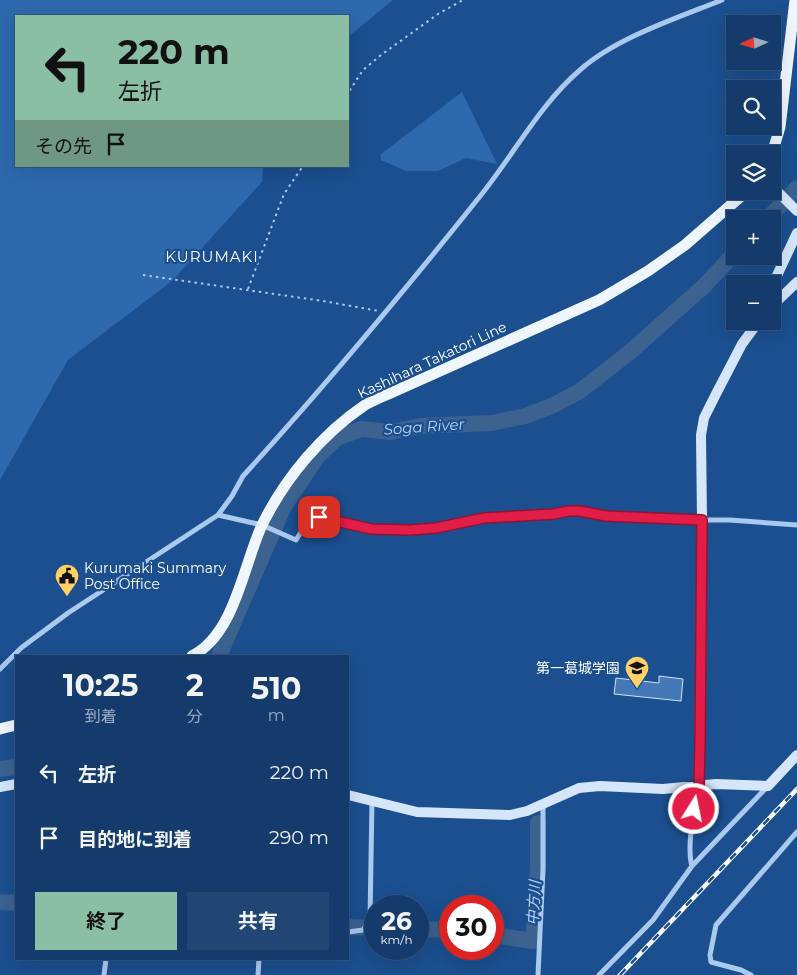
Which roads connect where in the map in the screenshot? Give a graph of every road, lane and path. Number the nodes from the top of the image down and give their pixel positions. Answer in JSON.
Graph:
{"nodes":[{"id":1,"x":463,"y":0,"type":"edge"},
{"id":2,"x":722,"y":0,"type":"edge"},
{"id":3,"x":795,"y":0,"type":"edge"},
{"id":4,"x":349,"y":94,"type":"edge"},
{"id":5,"x":775,"y":145,"type":"edge"},
{"id":6,"x":302,"y":167,"type":"edge"},
{"id":7,"x":781,"y":195,"type":"edge"},
{"id":8,"x":737,"y":200,"type":"edge"},
{"id":9,"x":797,"y":211,"type":"edge"},
{"id":10,"x":797,"y":233,"type":"edge"},
{"id":11,"x":143,"y":275,"type":"dead end"},
{"id":12,"x":777,"y":275,"type":"edge"},
{"id":13,"x":797,"y":282,"type":"edge"},
{"id":14,"x":248,"y":290,"type":"junction"},
{"id":15,"x":781,"y":297,"type":"edge"},
{"id":16,"x":386,"y":312,"type":"junction"},
{"id":17,"x":752,"y":330,"type":"edge"},
{"id":18,"x":218,"y":514,"type":"junction"},
{"id":19,"x":702,"y":520,"type":"junction"},
{"id":20,"x":262,"y":525,"type":"junction"},
{"id":21,"x":797,"y":525,"type":"edge"},
{"id":22,"x":193,"y":655,"type":"edge"},
{"id":23,"x":0,"y":669,"type":"edge"},
{"id":24,"x":15,"y":725,"type":"edge"},
{"id":25,"x":0,"y":729,"type":"edge"},
{"id":26,"x":797,"y":755,"type":"edge"},
{"id":27,"x":15,"y":784,"type":"edge"},
{"id":28,"x":699,"y":785,"type":"junction"},
{"id":29,"x":768,"y":786,"type":"junction"},
{"id":30,"x":0,"y":787,"type":"edge"},
{"id":31,"x":349,"y":795,"type":"edge"},
{"id":32,"x":372,"y":800,"type":"junction"},
{"id":33,"x":543,"y":804,"type":"junction"},
{"id":34,"x":797,"y":832,"type":"edge"},
{"id":35,"x":692,"y":866,"type":"junction"},
{"id":36,"x":349,"y":932,"type":"edge"},
{"id":37,"x":106,"y":960,"type":"edge"},
{"id":38,"x":259,"y":960,"type":"edge"},
{"id":39,"x":104,"y":975,"type":"edge"},
{"id":40,"x":258,"y":975,"type":"edge"},
{"id":41,"x":538,"y":975,"type":"edge"},
{"id":42,"x":599,"y":975,"type":"edge"},
{"id":43,"x":751,"y":975,"type":"edge"}],
"edges":[{"from":1,"to":4,"type":"path"},
{"from":2,"to":16,"type":"street"},
{"from":3,"to":5,"type":"main road"},
{"from":6,"to":14,"type":"path"},
{"from":7,"to":9,"type":"main road"},
{"from":8,"to":20,"type":"main road","name":"Kashihara Takatori Line"},
{"from":10,"to":12,"type":"main road"},
{"from":11,"to":14,"type":"path"},
{"from":13,"to":15,"type":"main road"},
{"from":14,"to":16,"type":"path"},
{"from":16,"to":18,"type":"street"},
{"from":17,"to":19,"type":"main road"},
{"from":18,"to":20,"type":"street"},
{"from":18,"to":23,"type":"street"},
{"from":19,"to":20,"type":"street"},
{"from":19,"to":21,"type":"street"},
{"from":19,"to":28,"type":"main road"},
{"from":20,"to":22,"type":"main road","name":"Kashihara Takatori Line"},
{"from":24,"to":25,"type":"main road"},
{"from":26,"to":29,"type":"main road"},
{"from":27,"to":30,"type":"main road"},
{"from":28,"to":29,"type":"main road"},
{"from":28,"to":33,"type":"main road"},
{"from":28,"to":35,"type":"street"},
{"from":29,"to":35,"type":"street"},
{"from":31,"to":32,"type":"main road"},
{"from":32,"to":33,"type":"main road"},
{"from":32,"to":36,"type":"street"},
{"from":33,"to":41,"type":"street"},
{"from":34,"to":43,"type":"street"},
{"from":35,"to":42,"type":"street"},
{"from":37,"to":39,"type":"street"},
{"from":38,"to":40,"type":"street"}]}
